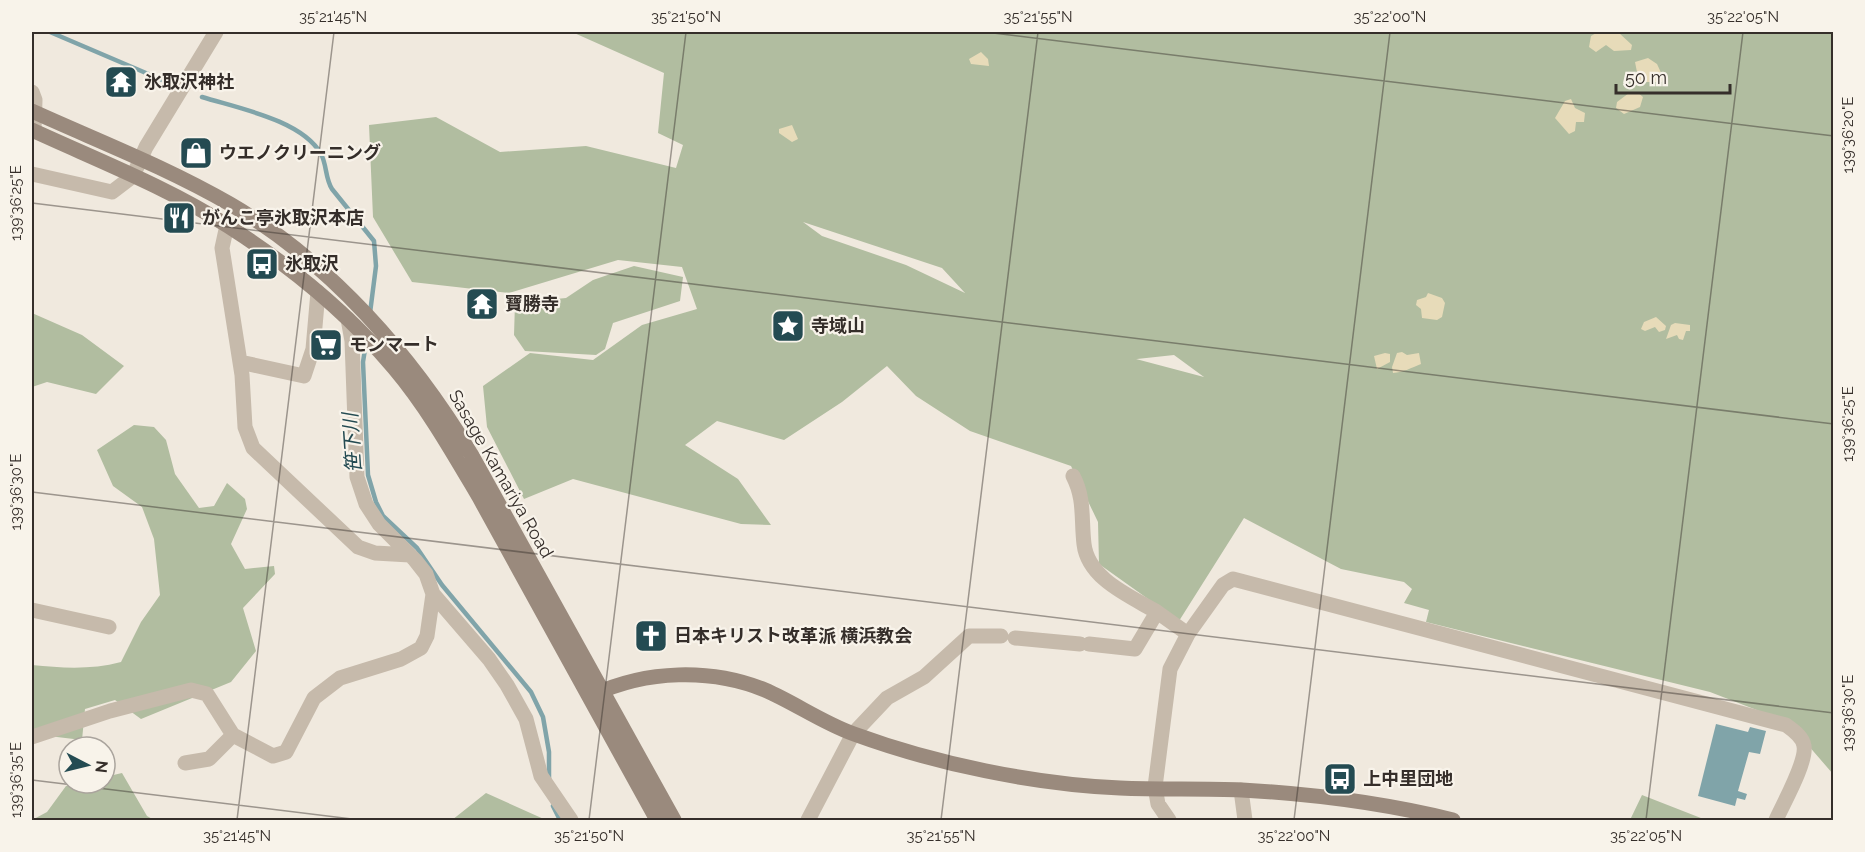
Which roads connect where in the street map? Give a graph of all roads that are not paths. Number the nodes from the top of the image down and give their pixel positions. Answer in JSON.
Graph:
{"nodes":[{"id":1,"x":216,"y":32,"type":"edge"},
{"id":2,"x":32,"y":92,"type":"edge"},
{"id":3,"x":33,"y":112,"type":"edge"},
{"id":4,"x":33,"y":131,"type":"edge"},
{"id":5,"x":141,"y":159,"type":"junction"},
{"id":6,"x":32,"y":174,"type":"edge"},
{"id":7,"x":133,"y":176,"type":"junction"},
{"id":8,"x":227,"y":225,"type":"junction"},
{"id":9,"x":318,"y":292,"type":"junction"},
{"id":10,"x":352,"y":323,"type":"junction"},
{"id":11,"x":240,"y":362,"type":"junction"},
{"id":12,"x":1073,"y":476,"type":"dead end"},
{"id":13,"x":411,"y":555,"type":"junction"},
{"id":14,"x":433,"y":594,"type":"junction"},
{"id":15,"x":32,"y":610,"type":"edge"},
{"id":16,"x":1157,"y":612,"type":"junction"},
{"id":17,"x":109,"y":627,"type":"dead end"},
{"id":18,"x":1188,"y":634,"type":"junction"},
{"id":19,"x":595,"y":695,"type":"junction"},
{"id":20,"x":853,"y":734,"type":"junction"},
{"id":21,"x":233,"y":735,"type":"junction"},
{"id":22,"x":32,"y":737,"type":"edge"},
{"id":23,"x":185,"y":764,"type":"dead end"},
{"id":24,"x":1155,"y":787,"type":"junction"},
{"id":25,"x":1241,"y":790,"type":"junction"},
{"id":26,"x":571,"y":820,"type":"edge"},
{"id":27,"x":657,"y":820,"type":"edge"},
{"id":28,"x":674,"y":820,"type":"edge"},
{"id":29,"x":808,"y":820,"type":"edge"},
{"id":30,"x":1169,"y":820,"type":"edge"},
{"id":31,"x":1245,"y":820,"type":"edge"},
{"id":32,"x":1453,"y":820,"type":"edge"},
{"id":33,"x":1776,"y":820,"type":"edge"}],
"edges":[{"from":1,"to":5,"type":"street"},
{"from":2,"to":3,"type":"street"},
{"from":3,"to":4,"type":"street"},
{"from":3,"to":5,"type":"street","name":"Sasage Kamariya Road"},
{"from":4,"to":7,"type":"street","name":"Sasage Kamariya Road"},
{"from":5,"to":7,"type":"street"},
{"from":5,"to":19,"type":"street","name":"Sasage Kamariya Road"},
{"from":6,"to":7,"type":"street"},
{"from":7,"to":8,"type":"street","name":"Sasage Kamariya Road"},
{"from":8,"to":9,"type":"street","name":"Sasage Kamariya Road"},
{"from":8,"to":11,"type":"street"},
{"from":9,"to":10,"type":"street","name":"Sasage Kamariya Road"},
{"from":9,"to":11,"type":"street"},
{"from":10,"to":13,"type":"street"},
{"from":10,"to":19,"type":"street","name":"Sasage Kamariya Road"},
{"from":11,"to":13,"type":"street"},
{"from":12,"to":16,"type":"street"},
{"from":13,"to":14,"type":"street"},
{"from":14,"to":21,"type":"street"},
{"from":14,"to":26,"type":"street"},
{"from":15,"to":17,"type":"street"},
{"from":16,"to":18,"type":"street"},
{"from":16,"to":20,"type":"street"},
{"from":18,"to":24,"type":"street"},
{"from":18,"to":33,"type":"street"},
{"from":19,"to":20,"type":"street"},
{"from":19,"to":27,"type":"street","name":"Sasage Kamariya Road"},
{"from":19,"to":28,"type":"street","name":"Sasage Kamariya Road"},
{"from":20,"to":24,"type":"street"},
{"from":20,"to":29,"type":"street"},
{"from":21,"to":22,"type":"street"},
{"from":21,"to":23,"type":"street"},
{"from":24,"to":25,"type":"street"},
{"from":24,"to":30,"type":"street"},
{"from":25,"to":31,"type":"street"},
{"from":25,"to":32,"type":"street"}]}
